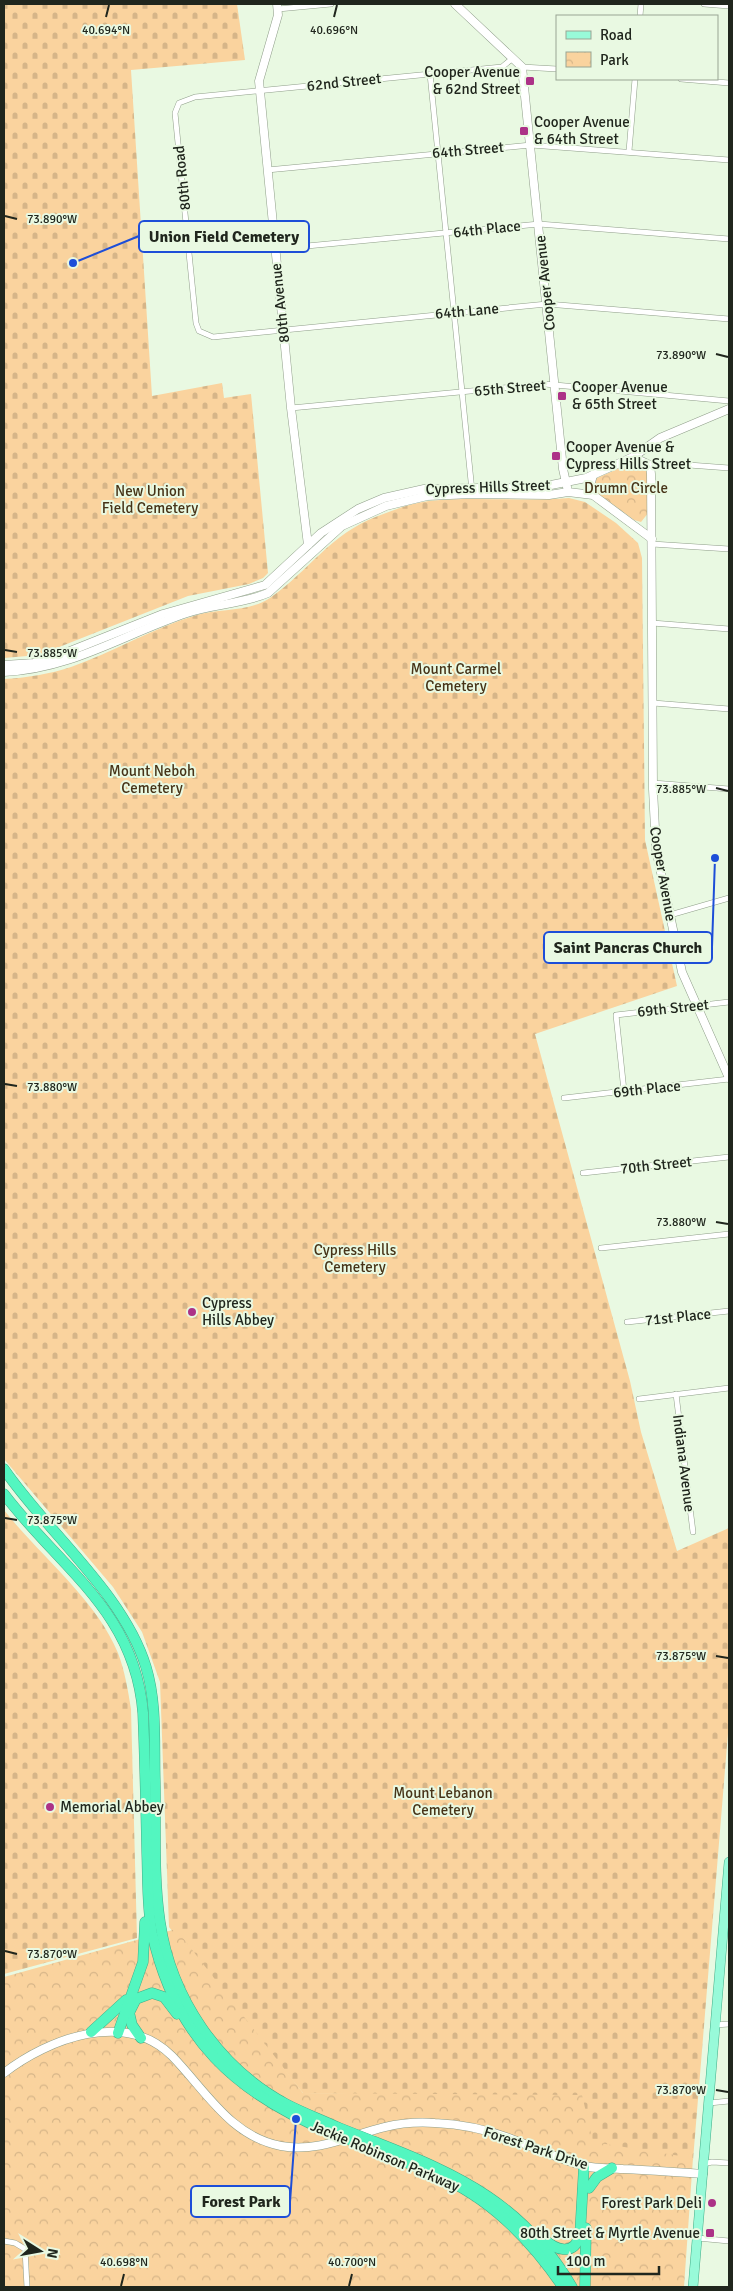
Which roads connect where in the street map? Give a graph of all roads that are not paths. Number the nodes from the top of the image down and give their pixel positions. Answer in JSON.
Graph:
{"nodes":[{"id":1,"x":331,"y":4,"type":"edge"},
{"id":2,"x":455,"y":4,"type":"edge"},
{"id":3,"x":704,"y":4,"type":"edge"},
{"id":4,"x":278,"y":6,"type":"edge"},
{"id":5,"x":729,"y":6,"type":"edge"},
{"id":6,"x":512,"y":58,"type":"junction"},
{"id":7,"x":522,"y":66,"type":"junction"},
{"id":8,"x":556,"y":69,"type":"edge"},
{"id":9,"x":430,"y":74,"type":"junction"},
{"id":10,"x":635,"y":80,"type":"edge"},
{"id":11,"x":693,"y":80,"type":"edge"},
{"id":12,"x":729,"y":83,"type":"edge"},
{"id":13,"x":260,"y":91,"type":"junction"},
{"id":14,"x":176,"y":107,"type":"joint"},
{"id":15,"x":531,"y":145,"type":"junction"},
{"id":16,"x":629,"y":151,"type":"junction"},
{"id":17,"x":438,"y":153,"type":"junction"},
{"id":18,"x":729,"y":160,"type":"edge"},
{"id":19,"x":267,"y":170,"type":"junction"},
{"id":20,"x":539,"y":224,"type":"junction"},
{"id":21,"x":446,"y":233,"type":"junction"},
{"id":22,"x":729,"y":239,"type":"edge"},
{"id":23,"x":275,"y":249,"type":"junction"},
{"id":24,"x":547,"y":304,"type":"junction"},
{"id":25,"x":454,"y":312,"type":"junction"},
{"id":26,"x":729,"y":319,"type":"edge"},
{"id":27,"x":283,"y":329,"type":"junction"},
{"id":28,"x":205,"y":335,"type":"joint"},
{"id":29,"x":555,"y":384,"type":"junction"},
{"id":30,"x":462,"y":392,"type":"junction"},
{"id":31,"x":729,"y":401,"type":"edge"},
{"id":32,"x":291,"y":408,"type":"junction"},
{"id":33,"x":729,"y":409,"type":"edge"},
{"id":34,"x":633,"y":456,"type":"junction"},
{"id":35,"x":650,"y":465,"type":"junction"},
{"id":36,"x":729,"y":468,"type":"edge"},
{"id":37,"x":593,"y":475,"type":"junction"},
{"id":38,"x":566,"y":482,"type":"junction"},
{"id":39,"x":472,"y":490,"type":"junction"},
{"id":40,"x":568,"y":492,"type":"junction"},
{"id":41,"x":593,"y":495,"type":"junction"},
{"id":42,"x":652,"y":541,"type":"junction"},
{"id":43,"x":308,"y":546,"type":"junction"},
{"id":44,"x":729,"y":550,"type":"edge"},
{"id":45,"x":652,"y":623,"type":"junction"},
{"id":46,"x":729,"y":629,"type":"edge"},
{"id":47,"x":4,"y":665,"type":"edge"},
{"id":48,"x":4,"y":672,"type":"edge"},
{"id":49,"x":653,"y":703,"type":"junction"},
{"id":50,"x":729,"y":709,"type":"edge"},
{"id":51,"x":653,"y":783,"type":"junction"},
{"id":52,"x":729,"y":789,"type":"edge"},
{"id":53,"x":729,"y":898,"type":"edge"},
{"id":54,"x":670,"y":915,"type":"junction"},
{"id":55,"x":729,"y":1002,"type":"edge"},
{"id":56,"x":696,"y":1006,"type":"junction"},
{"id":57,"x":729,"y":1079,"type":"edge"},
{"id":58,"x":624,"y":1091,"type":"junction"},
{"id":59,"x":564,"y":1098,"type":"dead end"},
{"id":60,"x":729,"y":1156,"type":"edge"},
{"id":61,"x":583,"y":1173,"type":"dead end"},
{"id":62,"x":729,"y":1234,"type":"edge"},
{"id":63,"x":601,"y":1248,"type":"dead end"},
{"id":64,"x":729,"y":1311,"type":"edge"},
{"id":65,"x":627,"y":1322,"type":"dead end"},
{"id":66,"x":729,"y":1388,"type":"edge"},
{"id":67,"x":676,"y":1394,"type":"junction"},
{"id":68,"x":639,"y":1399,"type":"dead end"},
{"id":69,"x":6,"y":1473,"type":"edge"},
{"id":70,"x":4,"y":1494,"type":"edge"},
{"id":71,"x":693,"y":1532,"type":"dead end"},
{"id":72,"x":729,"y":1862,"type":"edge"},
{"id":73,"x":729,"y":1870,"type":"edge"},
{"id":74,"x":148,"y":1883,"type":"junction"},
{"id":75,"x":726,"y":1947,"type":"edge"},
{"id":76,"x":129,"y":1997,"type":"junction"},
{"id":77,"x":129,"y":2012,"type":"junction"},
{"id":78,"x":729,"y":2024,"type":"edge"},
{"id":79,"x":716,"y":2025,"type":"junction"},
{"id":80,"x":91,"y":2032,"type":"junction"},
{"id":81,"x":121,"y":2033,"type":"junction"},
{"id":82,"x":195,"y":2033,"type":"junction"},
{"id":83,"x":140,"y":2038,"type":"junction"},
{"id":84,"x":4,"y":2073,"type":"edge"},
{"id":85,"x":729,"y":2101,"type":"edge"},
{"id":86,"x":709,"y":2103,"type":"junction"},
{"id":87,"x":334,"y":2130,"type":"junction"},
{"id":88,"x":371,"y":2144,"type":"junction"},
{"id":89,"x":729,"y":2163,"type":"edge"},
{"id":90,"x":586,"y":2166,"type":"junction"},
{"id":91,"x":612,"y":2168,"type":"junction"},
{"id":92,"x":703,"y":2169,"type":"junction"},
{"id":93,"x":589,"y":2188,"type":"junction"},
{"id":94,"x":504,"y":2208,"type":"junction"},
{"id":95,"x":697,"y":2238,"type":"junction"},
{"id":96,"x":4,"y":2241,"type":"edge"},
{"id":97,"x":729,"y":2241,"type":"edge"},
{"id":98,"x":26,"y":2287,"type":"edge"},
{"id":99,"x":563,"y":2287,"type":"edge"},
{"id":100,"x":572,"y":2287,"type":"edge"},
{"id":101,"x":585,"y":2287,"type":"edge"},
{"id":102,"x":693,"y":2287,"type":"edge"}],
"edges":[{"from":1,"to":4,"type":"street"},
{"from":2,"to":6,"type":"street"},
{"from":3,"to":5,"type":"street"},
{"from":4,"to":13,"type":"street","name":"80th Avenue"},
{"from":6,"to":7,"type":"street"},
{"from":6,"to":9,"type":"street","name":"62nd Street"},
{"from":7,"to":8,"type":"street"},
{"from":7,"to":15,"type":"street","name":"Cooper Avenue"},
{"from":9,"to":13,"type":"street","name":"62nd Street"},
{"from":9,"to":17,"type":"street"},
{"from":10,"to":16,"type":"street"},
{"from":11,"to":12,"type":"street"},
{"from":13,"to":14,"type":"street","name":"62nd Street"},
{"from":13,"to":19,"type":"street","name":"80th Avenue"},
{"from":14,"to":28,"type":"street","name":"80th Road"},
{"from":15,"to":16,"type":"street","name":"64th Street"},
{"from":15,"to":17,"type":"street","name":"64th Street"},
{"from":15,"to":20,"type":"street","name":"Cooper Avenue"},
{"from":16,"to":18,"type":"street","name":"64th Street"},
{"from":17,"to":19,"type":"street","name":"64th Street"},
{"from":17,"to":21,"type":"street"},
{"from":19,"to":23,"type":"street","name":"80th Avenue"},
{"from":20,"to":21,"type":"street","name":"64th Place"},
{"from":20,"to":22,"type":"street","name":"64th Place"},
{"from":20,"to":24,"type":"street","name":"Cooper Avenue"},
{"from":21,"to":23,"type":"street","name":"64th Place"},
{"from":21,"to":25,"type":"street"},
{"from":23,"to":27,"type":"street","name":"80th Avenue"},
{"from":24,"to":25,"type":"street","name":"64th Lane"},
{"from":24,"to":26,"type":"street","name":"64th Lane"},
{"from":24,"to":29,"type":"street","name":"Cooper Avenue"},
{"from":25,"to":27,"type":"street","name":"64th Lane"},
{"from":25,"to":30,"type":"street"},
{"from":27,"to":28,"type":"street","name":"64th Lane"},
{"from":27,"to":32,"type":"street","name":"80th Avenue"},
{"from":29,"to":30,"type":"street","name":"65th Street"},
{"from":29,"to":31,"type":"street","name":"65th Street"},
{"from":29,"to":38,"type":"street","name":"Cooper Avenue"},
{"from":30,"to":32,"type":"street","name":"65th Street"},
{"from":30,"to":39,"type":"street"},
{"from":32,"to":43,"type":"street","name":"80th Avenue"},
{"from":33,"to":34,"type":"street","name":"Cypress Hills Street"},
{"from":34,"to":35,"type":"street"},
{"from":34,"to":37,"type":"street","name":"Cypress Hills Street"},
{"from":35,"to":36,"type":"street"},
{"from":35,"to":42,"type":"street","name":"Cooper Avenue"},
{"from":37,"to":38,"type":"street","name":"Cypress Hills Street"},
{"from":37,"to":41,"type":"street"},
{"from":38,"to":39,"type":"street","name":"Cypress Hills Street"},
{"from":38,"to":40,"type":"street","name":"Cooper Avenue"},
{"from":39,"to":40,"type":"street","name":"Cypress Hills Street"},
{"from":39,"to":43,"type":"street","name":"Cypress Hills Street"},
{"from":39,"to":48,"type":"street","name":"Cypress Hills Street"},
{"from":40,"to":41,"type":"street"},
{"from":41,"to":42,"type":"street"},
{"from":42,"to":44,"type":"street"},
{"from":42,"to":45,"type":"street","name":"Cooper Avenue"},
{"from":43,"to":47,"type":"street","name":"Cypress Hills Street"},
{"from":45,"to":46,"type":"street"},
{"from":45,"to":49,"type":"street","name":"Cooper Avenue"},
{"from":49,"to":50,"type":"street"},
{"from":49,"to":51,"type":"street","name":"Cooper Avenue"},
{"from":51,"to":52,"type":"street"},
{"from":51,"to":54,"type":"street","name":"Cooper Avenue"},
{"from":53,"to":54,"type":"street"},
{"from":54,"to":56,"type":"street","name":"Cooper Avenue"},
{"from":55,"to":56,"type":"street","name":"69th Street"},
{"from":56,"to":57,"type":"street","name":"Cooper Avenue"},
{"from":56,"to":58,"type":"street","name":"69th Street"},
{"from":57,"to":58,"type":"street","name":"69th Place"},
{"from":58,"to":59,"type":"street","name":"69th Place"},
{"from":60,"to":61,"type":"street","name":"70th Street"},
{"from":62,"to":63,"type":"street"},
{"from":64,"to":65,"type":"street","name":"71st Place"},
{"from":66,"to":67,"type":"street"},
{"from":67,"to":68,"type":"street"},
{"from":67,"to":71,"type":"street","name":"Indiana Avenue"},
{"from":69,"to":87,"type":"highway","name":"Jackie Robinson Parkway"},
{"from":70,"to":74,"type":"highway","name":"Jackie Robinson Parkway"},
{"from":72,"to":73,"type":"main road"},
{"from":73,"to":75,"type":"main road"},
{"from":74,"to":76,"type":"highway"},
{"from":74,"to":82,"type":"highway","name":"Jackie Robinson Parkway"},
{"from":75,"to":79,"type":"main road"},
{"from":76,"to":80,"type":"highway"},
{"from":76,"to":81,"type":"highway"},
{"from":77,"to":81,"type":"highway"},
{"from":77,"to":82,"type":"highway"},
{"from":77,"to":83,"type":"highway"},
{"from":78,"to":79,"type":"street"},
{"from":79,"to":86,"type":"main road"},
{"from":80,"to":81,"type":"street","name":"Forest Park Drive"},
{"from":80,"to":84,"type":"street","name":"Forest Park Drive"},
{"from":81,"to":83,"type":"street","name":"Forest Park Drive"},
{"from":82,"to":87,"type":"highway","name":"Jackie Robinson Parkway"},
{"from":83,"to":90,"type":"street","name":"Forest Park Drive"},
{"from":85,"to":86,"type":"street"},
{"from":86,"to":92,"type":"main road"},
{"from":87,"to":88,"type":"highway","name":"Jackie Robinson Parkway","bridge":true},
{"from":88,"to":94,"type":"highway","name":"Jackie Robinson Parkway"},
{"from":88,"to":99,"type":"highway","name":"Jackie Robinson Parkway"},
{"from":89,"to":92,"type":"street"},
{"from":90,"to":91,"type":"street","name":"Forest Park Drive"},
{"from":90,"to":93,"type":"highway"},
{"from":90,"to":94,"type":"highway"},
{"from":91,"to":92,"type":"street","name":"Forest Park Drive"},
{"from":91,"to":93,"type":"highway"},
{"from":92,"to":95,"type":"main road"},
{"from":93,"to":101,"type":"highway"},
{"from":94,"to":100,"type":"highway","name":"Jackie Robinson Parkway"},
{"from":95,"to":97,"type":"street"},
{"from":95,"to":102,"type":"main road"},
{"from":96,"to":98,"type":"street"}]}
